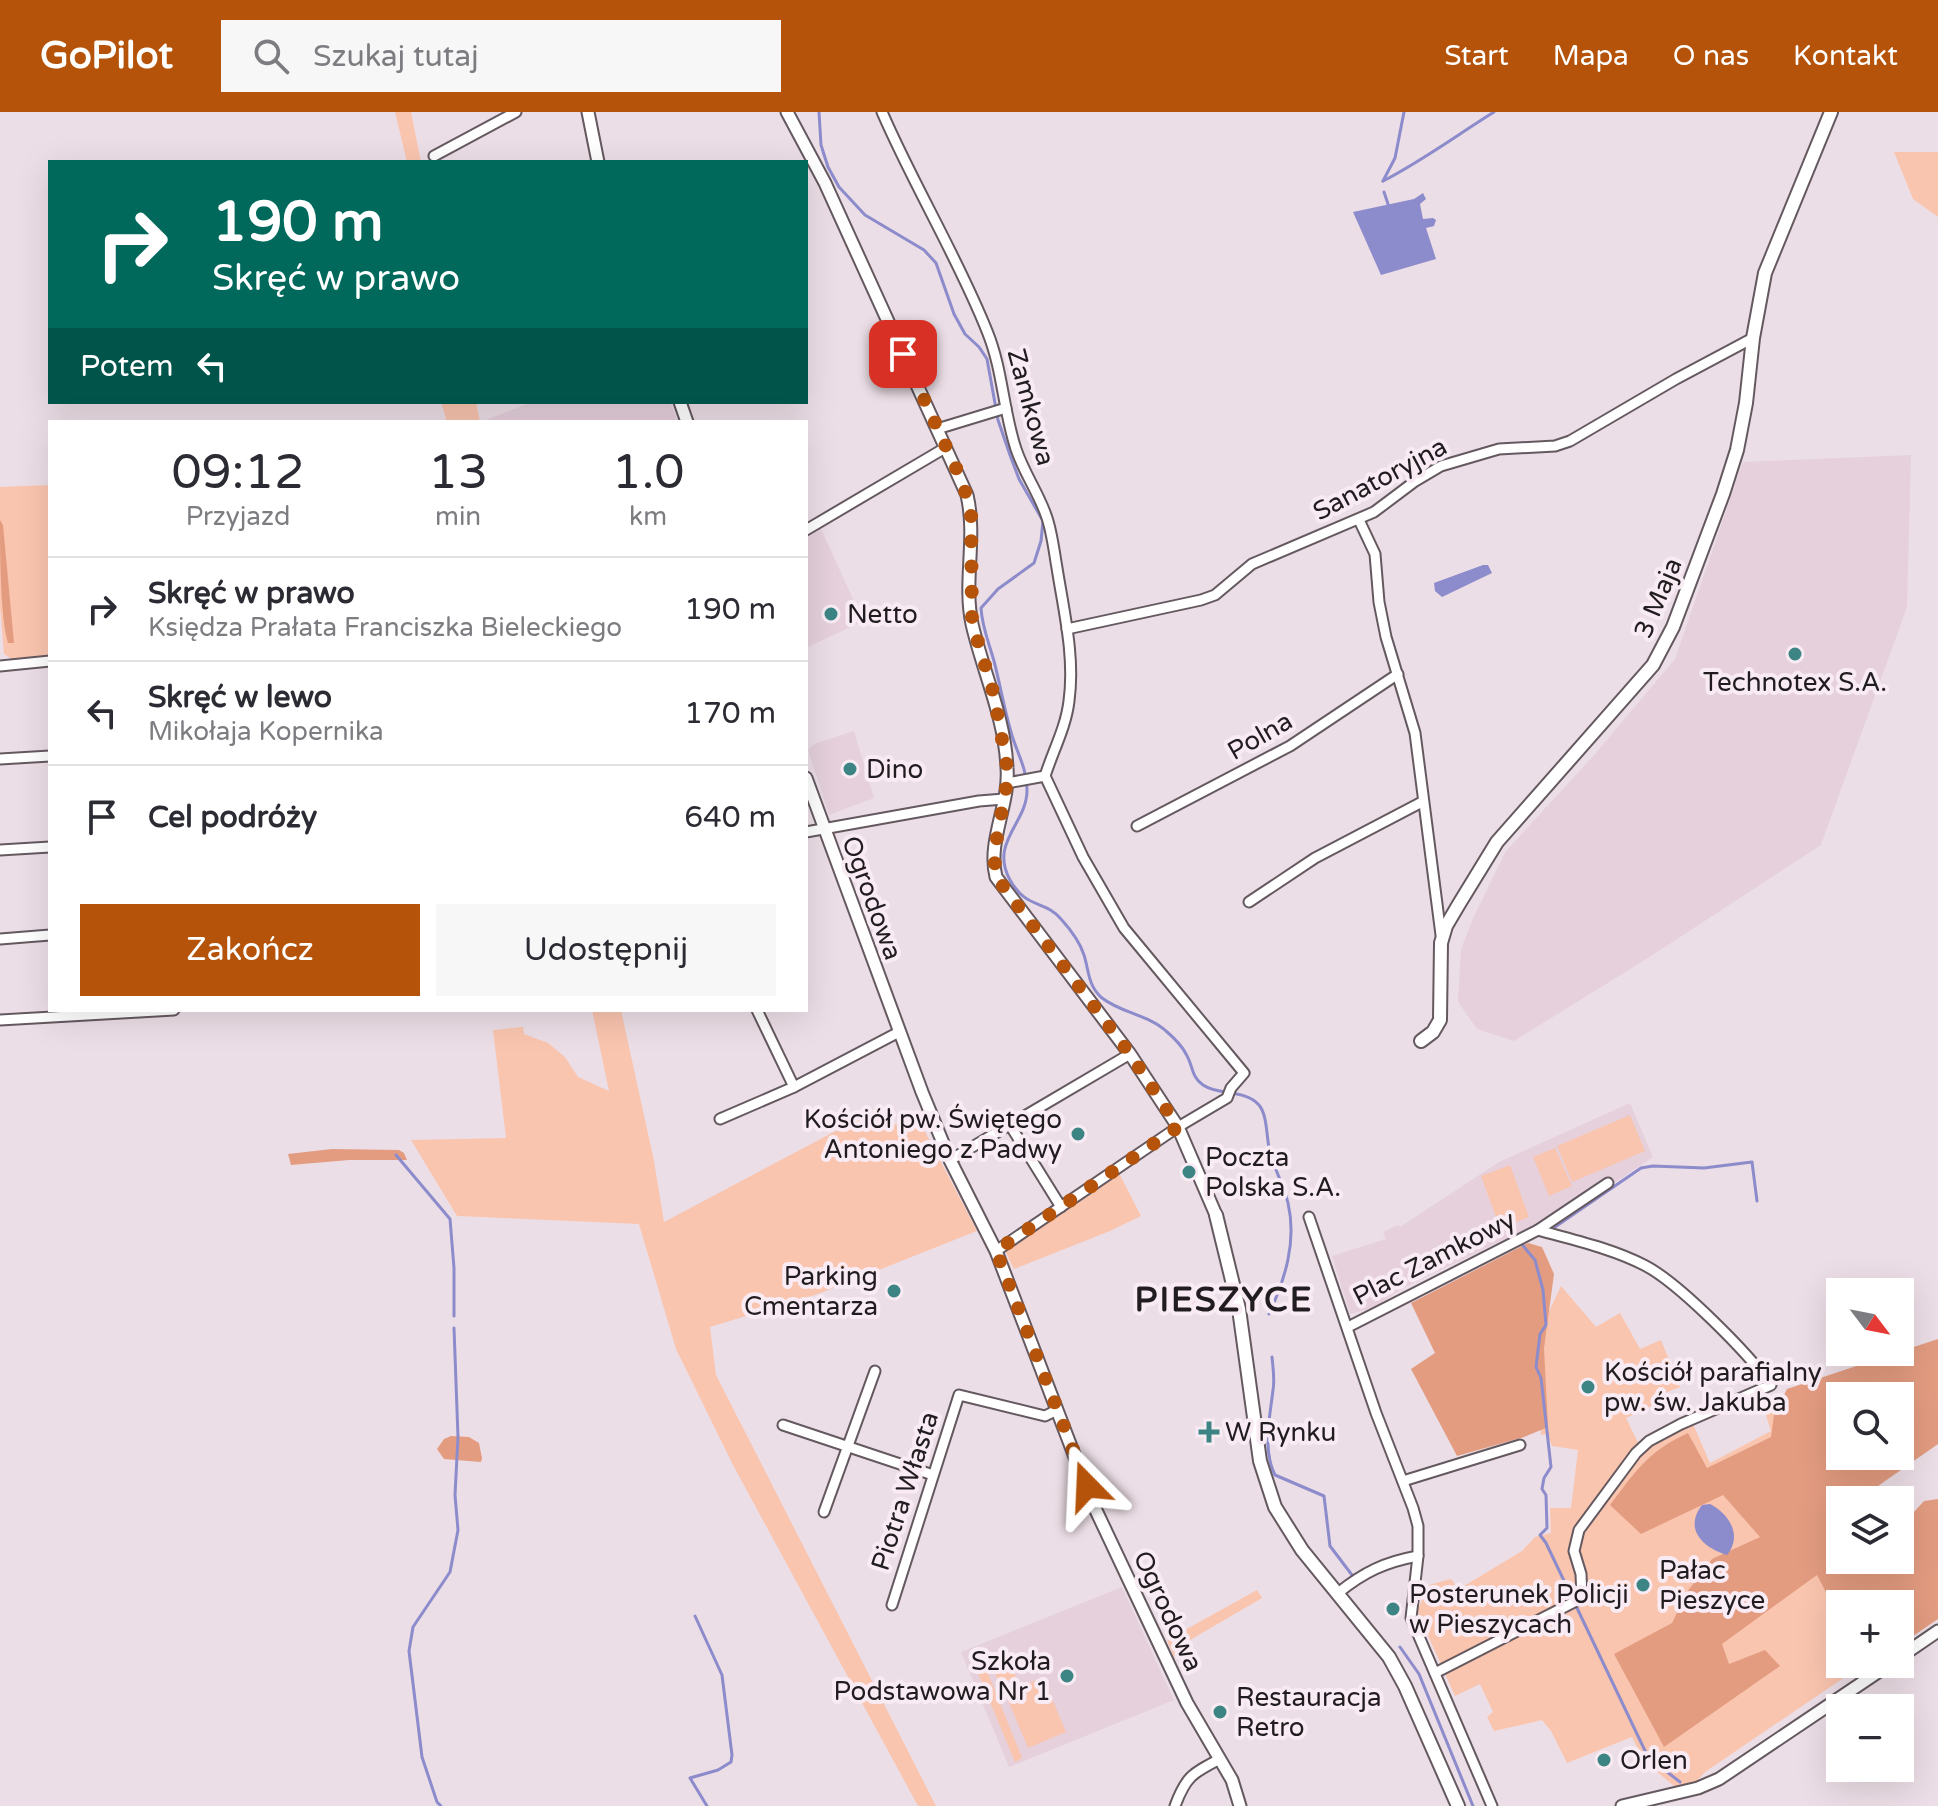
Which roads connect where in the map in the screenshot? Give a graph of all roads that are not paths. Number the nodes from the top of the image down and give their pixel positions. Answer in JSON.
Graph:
{"nodes":[{"id":1,"x":516,"y":112,"type":"edge"},
{"id":2,"x":588,"y":112,"type":"edge"},
{"id":3,"x":787,"y":112,"type":"edge"},
{"id":4,"x":882,"y":112,"type":"edge"},
{"id":5,"x":1831,"y":112,"type":"edge"},
{"id":6,"x":434,"y":156,"type":"dead end"},
{"id":7,"x":598,"y":160,"type":"edge"},
{"id":8,"x":1753,"y":338,"type":"junction"},
{"id":9,"x":1000,"y":409,"type":"junction"},
{"id":10,"x":937,"y":429,"type":"junction"},
{"id":11,"x":945,"y":448,"type":"junction"},
{"id":12,"x":1359,"y":520,"type":"junction"},
{"id":13,"x":808,"y":529,"type":"edge"},
{"id":14,"x":1067,"y":629,"type":"junction"},
{"id":15,"x":48,"y":661,"type":"edge"},
{"id":16,"x":0,"y":666,"type":"edge"},
{"id":17,"x":1398,"y":674,"type":"junction"},
{"id":18,"x":48,"y":756,"type":"edge"},
{"id":19,"x":0,"y":759,"type":"edge"},
{"id":20,"x":1045,"y":776,"type":"junction"},
{"id":21,"x":1007,"y":783,"type":"junction"},
{"id":22,"x":808,"y":784,"type":"edge"},
{"id":23,"x":1004,"y":799,"type":"junction"},
{"id":24,"x":1422,"y":802,"type":"junction"},
{"id":25,"x":1137,"y":826,"type":"dead end"},
{"id":26,"x":824,"y":831,"type":"junction"},
{"id":27,"x":808,"y":832,"type":"edge"},
{"id":28,"x":48,"y":847,"type":"edge"},
{"id":29,"x":0,"y":850,"type":"edge"},
{"id":30,"x":1249,"y":902,"type":"dead end"},
{"id":31,"x":48,"y":935,"type":"edge"},
{"id":32,"x":0,"y":939,"type":"edge"},
{"id":33,"x":1441,"y":943,"type":"junction"},
{"id":34,"x":134,"y":1012,"type":"edge"},
{"id":35,"x":758,"y":1012,"type":"edge"},
{"id":36,"x":0,"y":1020,"type":"edge"},
{"id":37,"x":899,"y":1032,"type":"junction"},
{"id":38,"x":1421,"y":1041,"type":"dead end"},
{"id":39,"x":1130,"y":1054,"type":"junction"},
{"id":40,"x":794,"y":1087,"type":"junction"},
{"id":41,"x":720,"y":1119,"type":"dead end"},
{"id":42,"x":1010,"y":1125,"type":"junction"},
{"id":43,"x":1178,"y":1127,"type":"junction"},
{"id":44,"x":950,"y":1160,"type":"junction"},
{"id":45,"x":1608,"y":1183,"type":"dead end"},
{"id":46,"x":1061,"y":1207,"type":"junction"},
{"id":47,"x":1216,"y":1215,"type":"joint"},
{"id":48,"x":1309,"y":1217,"type":"dead end"},
{"id":49,"x":1538,"y":1230,"type":"junction"},
{"id":50,"x":996,"y":1251,"type":"junction"},
{"id":51,"x":1348,"y":1327,"type":"junction"},
{"id":52,"x":875,"y":1371,"type":"dead end"},
{"id":53,"x":1057,"y":1410,"type":"junction"},
{"id":54,"x":783,"y":1425,"type":"dead end"},
{"id":55,"x":1520,"y":1445,"type":"dead end"},
{"id":56,"x":847,"y":1448,"type":"junction"},
{"id":57,"x":933,"y":1475,"type":"junction"},
{"id":58,"x":1403,"y":1481,"type":"junction"},
{"id":59,"x":824,"y":1512,"type":"dead end"},
{"id":60,"x":1418,"y":1556,"type":"junction"},
{"id":61,"x":1343,"y":1589,"type":"junction"},
{"id":62,"x":892,"y":1605,"type":"dead end"},
{"id":63,"x":1938,"y":1631,"type":"edge"},
{"id":64,"x":1914,"y":1647,"type":"edge"},
{"id":65,"x":1435,"y":1673,"type":"junction"},
{"id":66,"x":1869,"y":1678,"type":"edge"},
{"id":67,"x":1220,"y":1759,"type":"junction"},
{"id":68,"x":1175,"y":1806,"type":"edge"},
{"id":69,"x":1240,"y":1806,"type":"edge"},
{"id":70,"x":1458,"y":1806,"type":"edge"},
{"id":71,"x":1492,"y":1806,"type":"edge"},
{"id":72,"x":1622,"y":1806,"type":"edge"}],
"edges":[{"from":1,"to":6,"type":"street"},
{"from":2,"to":7,"type":"street"},
{"from":3,"to":10,"type":"street"},
{"from":4,"to":9,"type":"street","name":"Zamkowa"},
{"from":5,"to":8,"type":"main road","name":"3 Maja"},
{"from":8,"to":12,"type":"street","name":"Sanatoryjna"},
{"from":8,"to":33,"type":"main road","name":"3 Maja"},
{"from":9,"to":10,"type":"street"},
{"from":9,"to":14,"type":"street","name":"Zamkowa"},
{"from":10,"to":11,"type":"street"},
{"from":11,"to":13,"type":"street"},
{"from":11,"to":21,"type":"street"},
{"from":12,"to":14,"type":"street","name":"Sanatoryjna"},
{"from":12,"to":17,"type":"street"},
{"from":14,"to":20,"type":"street","name":"Zamkowa"},
{"from":15,"to":16,"type":"street"},
{"from":17,"to":24,"type":"street"},
{"from":17,"to":25,"type":"street","name":"Polna"},
{"from":18,"to":19,"type":"street"},
{"from":20,"to":21,"type":"street"},
{"from":20,"to":43,"type":"street"},
{"from":21,"to":23,"type":"street"},
{"from":22,"to":26,"type":"street","name":"Ogrodowa"},
{"from":23,"to":26,"type":"street"},
{"from":23,"to":39,"type":"street"},
{"from":24,"to":30,"type":"street"},
{"from":24,"to":33,"type":"street"},
{"from":26,"to":27,"type":"street"},
{"from":26,"to":37,"type":"street","name":"Ogrodowa"},
{"from":28,"to":29,"type":"street"},
{"from":31,"to":32,"type":"street"},
{"from":33,"to":38,"type":"main road","name":"3 Maja"},
{"from":34,"to":36,"type":"street"},
{"from":35,"to":40,"type":"street"},
{"from":37,"to":40,"type":"street"},
{"from":37,"to":44,"type":"street","name":"Ogrodowa"},
{"from":39,"to":42,"type":"street"},
{"from":39,"to":43,"type":"street"},
{"from":40,"to":41,"type":"street"},
{"from":42,"to":44,"type":"street"},
{"from":42,"to":46,"type":"street"},
{"from":43,"to":46,"type":"street"},
{"from":43,"to":47,"type":"street"},
{"from":44,"to":50,"type":"street","name":"Ogrodowa"},
{"from":45,"to":49,"type":"street"},
{"from":46,"to":50,"type":"street"},
{"from":47,"to":61,"type":"main road"},
{"from":48,"to":51,"type":"street"},
{"from":49,"to":51,"type":"street","name":"Plac Zamkowy"},
{"from":49,"to":65,"type":"street","name":"Plac Zamkowy"},
{"from":50,"to":53,"type":"street","name":"Ogrodowa"},
{"from":51,"to":58,"type":"street"},
{"from":52,"to":56,"type":"street"},
{"from":53,"to":57,"type":"street","name":"Piotra Własta"},
{"from":53,"to":67,"type":"street","name":"Ogrodowa"},
{"from":54,"to":56,"type":"street"},
{"from":55,"to":58,"type":"street"},
{"from":56,"to":57,"type":"street"},
{"from":56,"to":59,"type":"street"},
{"from":57,"to":62,"type":"street","name":"Piotra Własta"},
{"from":58,"to":60,"type":"street"},
{"from":60,"to":61,"type":"street"},
{"from":60,"to":65,"type":"street"},
{"from":61,"to":70,"type":"main road"},
{"from":63,"to":64,"type":"street"},
{"from":65,"to":71,"type":"street"},
{"from":66,"to":72,"type":"street"},
{"from":67,"to":68,"type":"street"},
{"from":67,"to":69,"type":"street","name":"Ogrodowa"}]}
